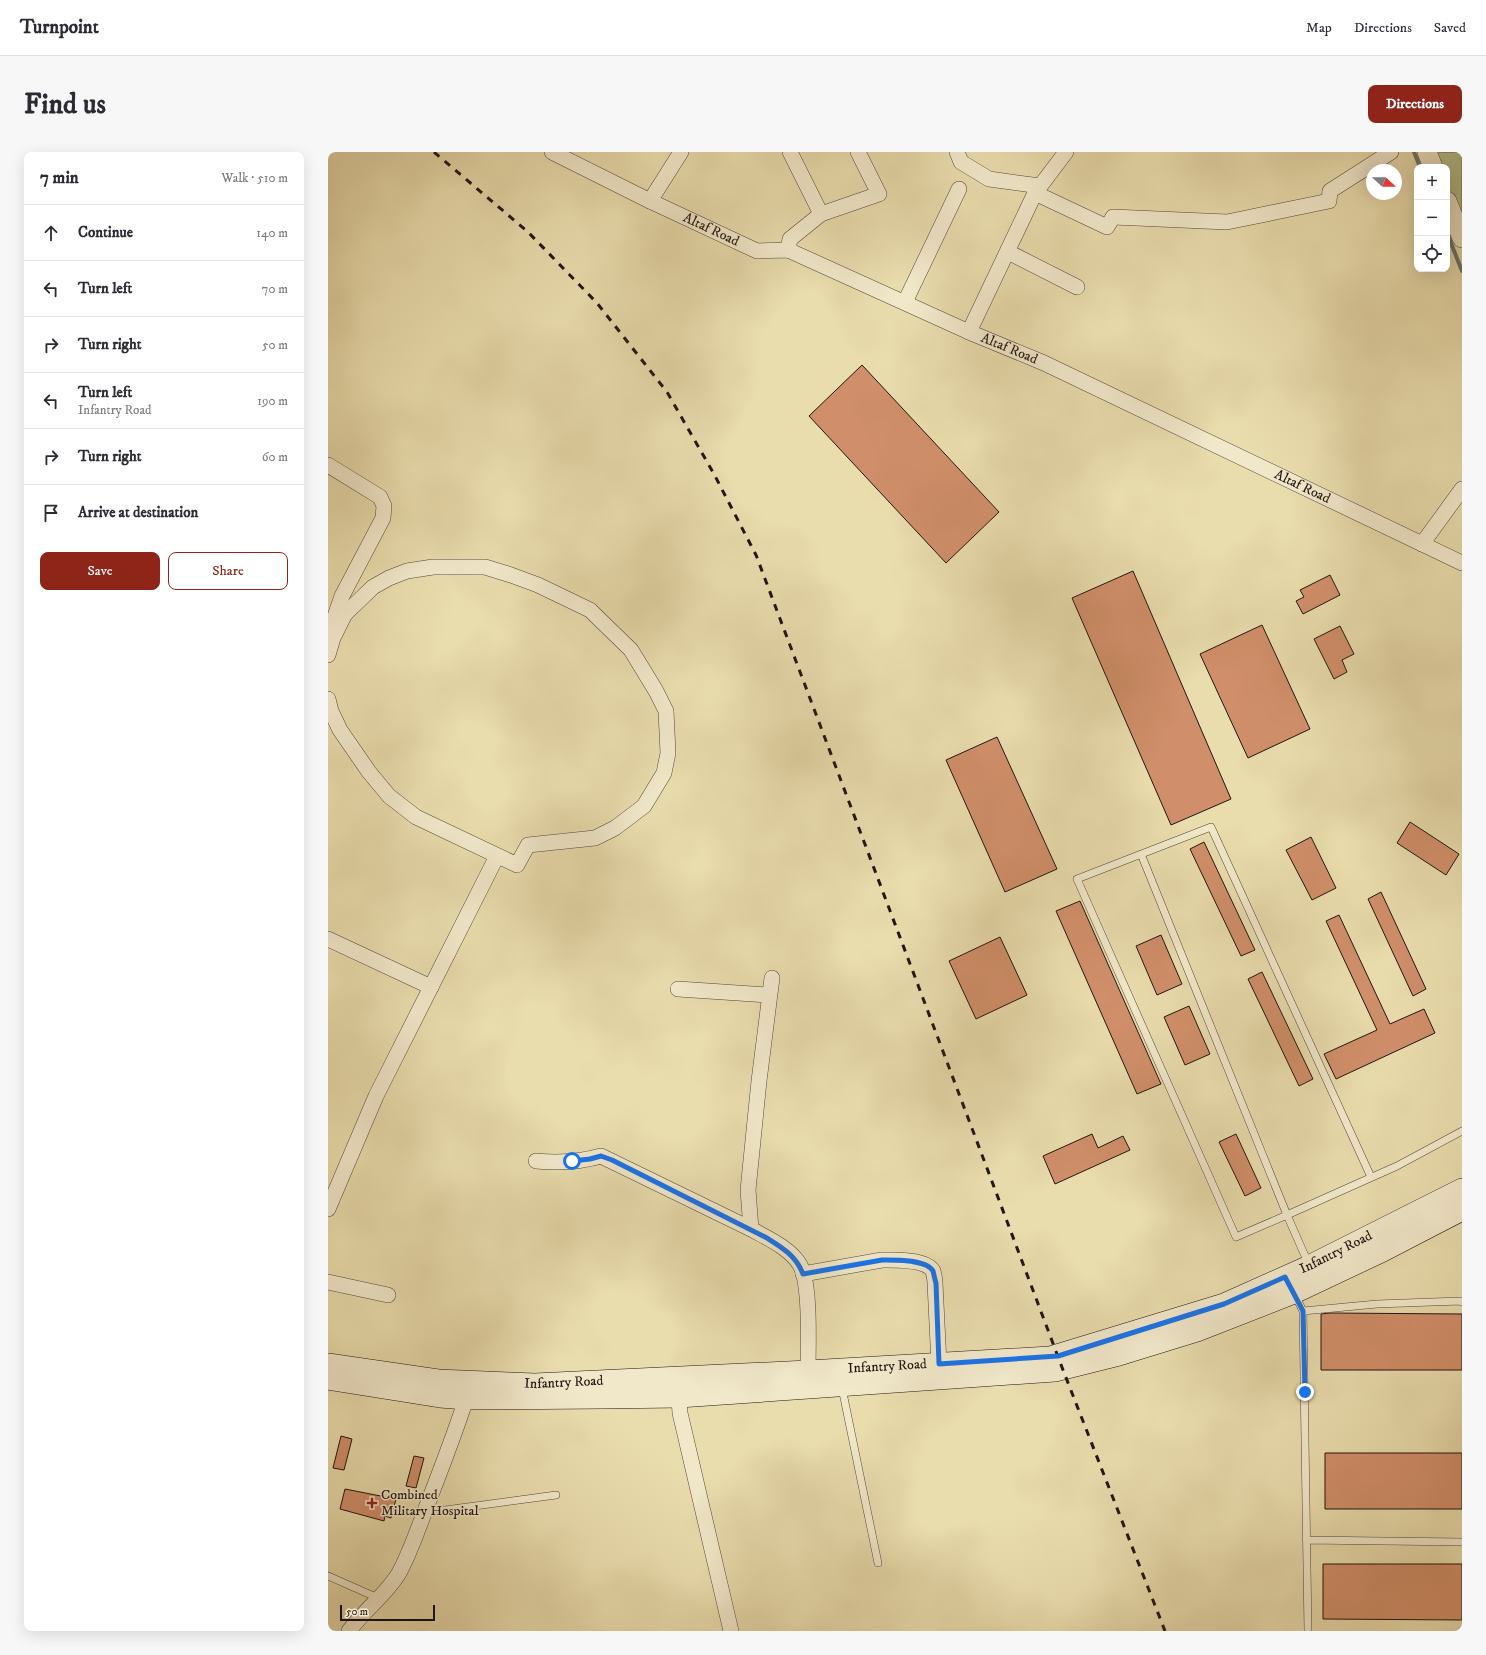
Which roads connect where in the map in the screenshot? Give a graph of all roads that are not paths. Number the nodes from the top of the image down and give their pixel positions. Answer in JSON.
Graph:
{"nodes":[{"id":1,"x":552,"y":152,"type":"edge"},
{"id":2,"x":681,"y":152,"type":"edge"},
{"id":3,"x":790,"y":152,"type":"edge"},
{"id":4,"x":858,"y":152,"type":"edge"},
{"id":5,"x":957,"y":152,"type":"edge"},
{"id":6,"x":1066,"y":152,"type":"edge"},
{"id":7,"x":1391,"y":152,"type":"edge"},
{"id":8,"x":1427,"y":152,"type":"edge"},
{"id":9,"x":1432,"y":164,"type":"edge"},
{"id":10,"x":959,"y":189,"type":"dead end"},
{"id":11,"x":1037,"y":190,"type":"junction"},
{"id":12,"x":650,"y":201,"type":"junction"},
{"id":13,"x":1450,"y":208,"type":"edge"},
{"id":14,"x":821,"y":214,"type":"junction"},
{"id":15,"x":1462,"y":238,"type":"edge"},
{"id":16,"x":788,"y":250,"type":"junction"},
{"id":17,"x":1008,"y":252,"type":"junction"},
{"id":18,"x":1077,"y":287,"type":"dead end"},
{"id":19,"x":905,"y":302,"type":"junction"},
{"id":20,"x":969,"y":332,"type":"junction"},
{"id":21,"x":328,"y":465,"type":"edge"},
{"id":22,"x":1462,"y":489,"type":"edge"},
{"id":23,"x":1422,"y":544,"type":"junction"},
{"id":24,"x":1462,"y":563,"type":"edge"},
{"id":25,"x":328,"y":648,"type":"edge"},
{"id":26,"x":328,"y":699,"type":"edge"},
{"id":27,"x":1141,"y":854,"type":"junction"},
{"id":28,"x":497,"y":856,"type":"junction"},
{"id":29,"x":328,"y":940,"type":"edge"},
{"id":30,"x":772,"y":978,"type":"dead end"},
{"id":31,"x":431,"y":987,"type":"junction"},
{"id":32,"x":678,"y":989,"type":"dead end"},
{"id":33,"x":769,"y":995,"type":"junction"},
{"id":34,"x":1462,"y":1131,"type":"edge"},
{"id":35,"x":536,"y":1161,"type":"dead end"},
{"id":36,"x":1371,"y":1177,"type":"junction"},
{"id":37,"x":1462,"y":1189,"type":"edge"},
{"id":38,"x":328,"y":1209,"type":"edge"},
{"id":39,"x":1462,"y":1210,"type":"edge"},
{"id":40,"x":1287,"y":1215,"type":"junction"},
{"id":41,"x":751,"y":1229,"type":"junction"},
{"id":42,"x":803,"y":1274,"type":"junction"},
{"id":43,"x":1313,"y":1274,"type":"junction"},
{"id":44,"x":328,"y":1282,"type":"edge"},
{"id":45,"x":1289,"y":1285,"type":"junction"},
{"id":46,"x":388,"y":1295,"type":"dead end"},
{"id":47,"x":1462,"y":1302,"type":"edge"},
{"id":48,"x":1303,"y":1311,"type":"junction"},
{"id":49,"x":328,"y":1364,"type":"edge"},
{"id":50,"x":939,"y":1364,"type":"junction"},
{"id":51,"x":808,"y":1371,"type":"junction"},
{"id":52,"x":841,"y":1378,"type":"junction"},
{"id":53,"x":328,"y":1380,"type":"edge"},
{"id":54,"x":679,"y":1397,"type":"junction"},
{"id":55,"x":466,"y":1399,"type":"junction"},
{"id":56,"x":556,"y":1495,"type":"dead end"},
{"id":57,"x":426,"y":1509,"type":"junction"},
{"id":58,"x":1306,"y":1540,"type":"junction"},
{"id":59,"x":1462,"y":1542,"type":"edge"},
{"id":60,"x":878,"y":1563,"type":"dead end"},
{"id":61,"x":328,"y":1576,"type":"edge"},
{"id":62,"x":378,"y":1598,"type":"junction"},
{"id":63,"x":349,"y":1631,"type":"edge"},
{"id":64,"x":731,"y":1631,"type":"edge"},
{"id":65,"x":1308,"y":1631,"type":"edge"}],
"edges":[{"from":1,"to":12,"type":"street","name":"Altaf Road"},
{"from":2,"to":12,"type":"street"},
{"from":3,"to":14,"type":"street"},
{"from":4,"to":14,"type":"street"},
{"from":5,"to":11,"type":"street"},
{"from":6,"to":11,"type":"street"},
{"from":7,"to":11,"type":"street"},
{"from":8,"to":9,"type":"street"},
{"from":10,"to":19,"type":"street"},
{"from":11,"to":17,"type":"street"},
{"from":12,"to":16,"type":"street","name":"Altaf Road"},
{"from":13,"to":15,"type":"street"},
{"from":14,"to":16,"type":"street"},
{"from":16,"to":19,"type":"street","name":"Altaf Road"},
{"from":17,"to":18,"type":"street"},
{"from":17,"to":20,"type":"street"},
{"from":19,"to":20,"type":"street","name":"Altaf Road"},
{"from":20,"to":23,"type":"street","name":"Altaf Road"},
{"from":21,"to":25,"type":"street"},
{"from":22,"to":23,"type":"street"},
{"from":23,"to":24,"type":"street","name":"Altaf Road"},
{"from":25,"to":28,"type":"street"},
{"from":26,"to":28,"type":"street"},
{"from":27,"to":36,"type":"lane"},
{"from":27,"to":40,"type":"lane"},
{"from":27,"to":40,"type":"lane"},
{"from":28,"to":31,"type":"street"},
{"from":29,"to":31,"type":"street"},
{"from":30,"to":33,"type":"street"},
{"from":31,"to":38,"type":"street"},
{"from":32,"to":33,"type":"street"},
{"from":33,"to":41,"type":"street"},
{"from":34,"to":36,"type":"lane"},
{"from":35,"to":41,"type":"street"},
{"from":36,"to":40,"type":"lane"},
{"from":37,"to":43,"type":"main road","name":"Infantry Road"},
{"from":39,"to":43,"type":"main road","name":"Infantry Road"},
{"from":40,"to":43,"type":"lane"},
{"from":41,"to":42,"type":"street"},
{"from":42,"to":50,"type":"street"},
{"from":42,"to":51,"type":"street"},
{"from":43,"to":45,"type":"main road","name":"Infantry Road"},
{"from":44,"to":46,"type":"street"},
{"from":45,"to":48,"type":"lane"},
{"from":45,"to":50,"type":"main road","name":"Infantry Road"},
{"from":45,"to":52,"type":"main road","name":"Infantry Road"},
{"from":47,"to":48,"type":"lane"},
{"from":48,"to":58,"type":"lane"},
{"from":49,"to":51,"type":"main road","name":"Infantry Road"},
{"from":50,"to":52,"type":"main road","name":"Infantry Road"},
{"from":51,"to":52,"type":"main road","name":"Infantry Road"},
{"from":52,"to":54,"type":"main road","name":"Infantry Road"},
{"from":52,"to":60,"type":"lane"},
{"from":53,"to":55,"type":"main road","name":"Infantry Road"},
{"from":54,"to":55,"type":"main road","name":"Infantry Road"},
{"from":54,"to":64,"type":"street"},
{"from":55,"to":57,"type":"street"},
{"from":56,"to":57,"type":"lane"},
{"from":57,"to":62,"type":"street"},
{"from":58,"to":59,"type":"lane"},
{"from":58,"to":65,"type":"lane"},
{"from":61,"to":62,"type":"lane"},
{"from":62,"to":63,"type":"street"}]}
